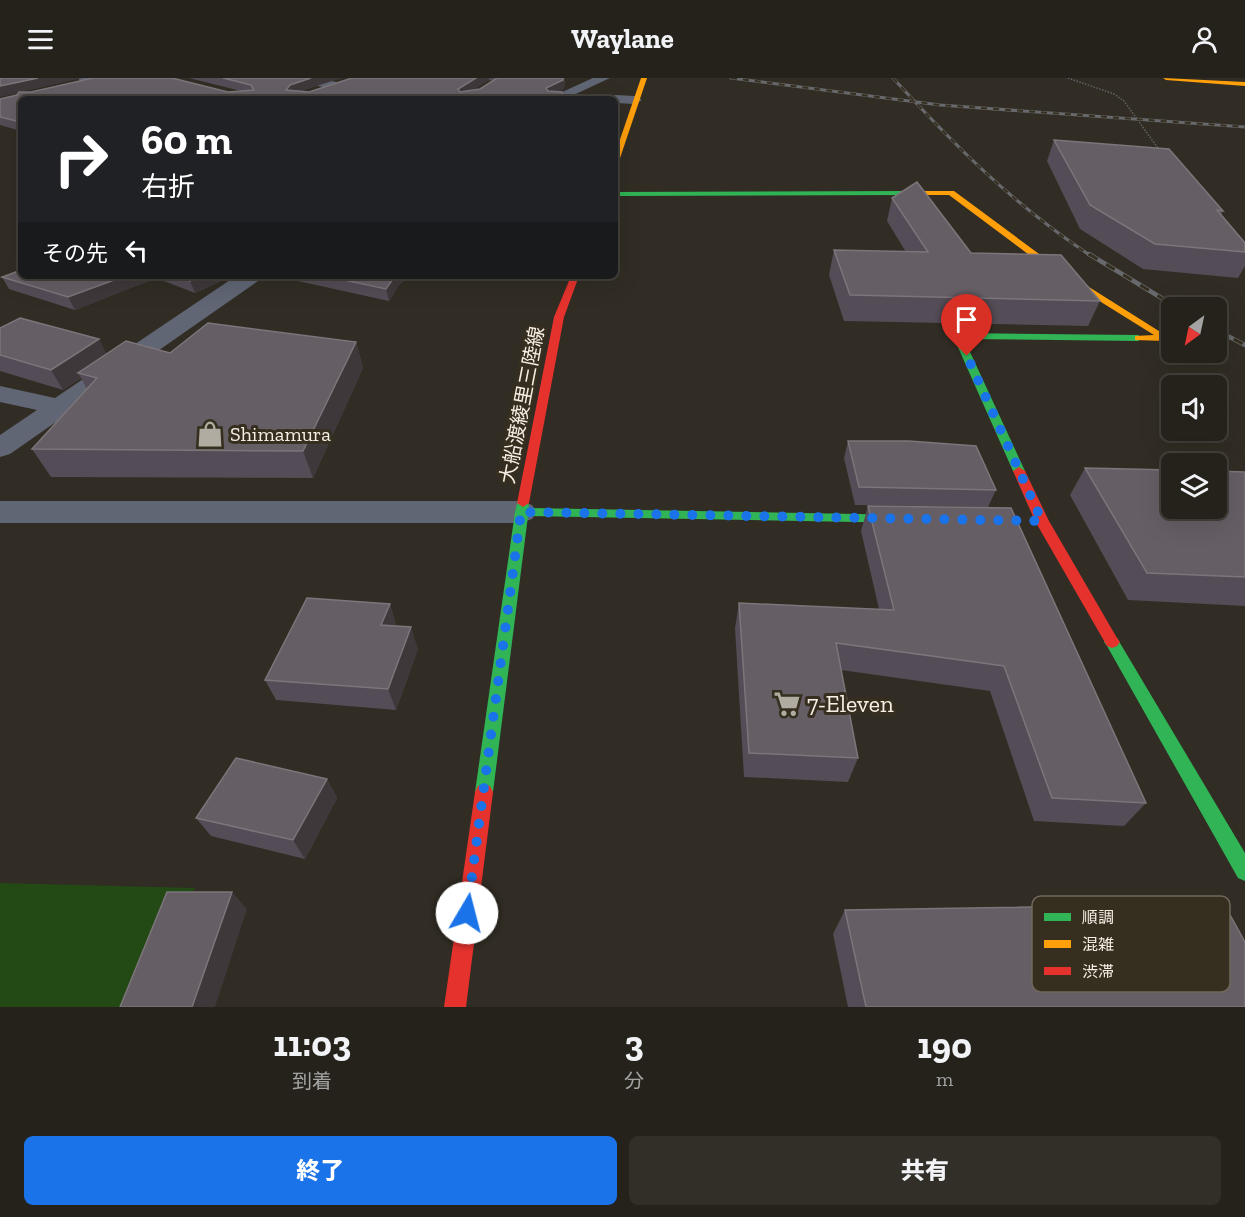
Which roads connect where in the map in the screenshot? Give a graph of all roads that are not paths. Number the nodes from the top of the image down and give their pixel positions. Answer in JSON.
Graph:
{"nodes":[{"id":1,"x":300,"y":78,"type":"edge"},
{"id":2,"x":604,"y":78,"type":"edge"},
{"id":3,"x":644,"y":78,"type":"edge"},
{"id":4,"x":1167,"y":78,"type":"edge"},
{"id":5,"x":352,"y":81,"type":"edge"},
{"id":6,"x":1245,"y":84,"type":"edge"},
{"id":7,"x":336,"y":86,"type":"junction"},
{"id":8,"x":307,"y":96,"type":"edge"},
{"id":9,"x":560,"y":96,"type":"edge"},
{"id":10,"x":618,"y":99,"type":"edge"},
{"id":11,"x":635,"y":100,"type":"junction"},
{"id":12,"x":618,"y":154,"type":"edge"},
{"id":13,"x":618,"y":194,"type":"edge"},
{"id":14,"x":246,"y":279,"type":"edge"},
{"id":15,"x":574,"y":279,"type":"edge"},
{"id":16,"x":0,"y":394,"type":"edge"},
{"id":17,"x":58,"y":408,"type":"junction"},
{"id":18,"x":0,"y":448,"type":"edge"},
{"id":19,"x":0,"y":512,"type":"edge"},
{"id":20,"x":521,"y":512,"type":"junction"},
{"id":21,"x":923,"y":519,"type":"edge"},
{"id":22,"x":1245,"y":871,"type":"edge"},
{"id":23,"x":455,"y":1007,"type":"edge"}],
"edges":[{"from":1,"to":7,"type":"street"},
{"from":2,"to":9,"type":"street"},
{"from":3,"to":11,"type":"street"},
{"from":4,"to":6,"type":"street"},
{"from":5,"to":7,"type":"street"},
{"from":7,"to":8,"type":"street"},
{"from":10,"to":11,"type":"street"},
{"from":11,"to":12,"type":"street"},
{"from":13,"to":22,"type":"street"},
{"from":14,"to":17,"type":"street"},
{"from":15,"to":20,"type":"street","name":"大船渡綾里三陸線"},
{"from":16,"to":17,"type":"street"},
{"from":17,"to":18,"type":"street"},
{"from":19,"to":20,"type":"street"},
{"from":20,"to":21,"type":"street"},
{"from":20,"to":23,"type":"street","name":"大船渡綾里三陸線"}]}
